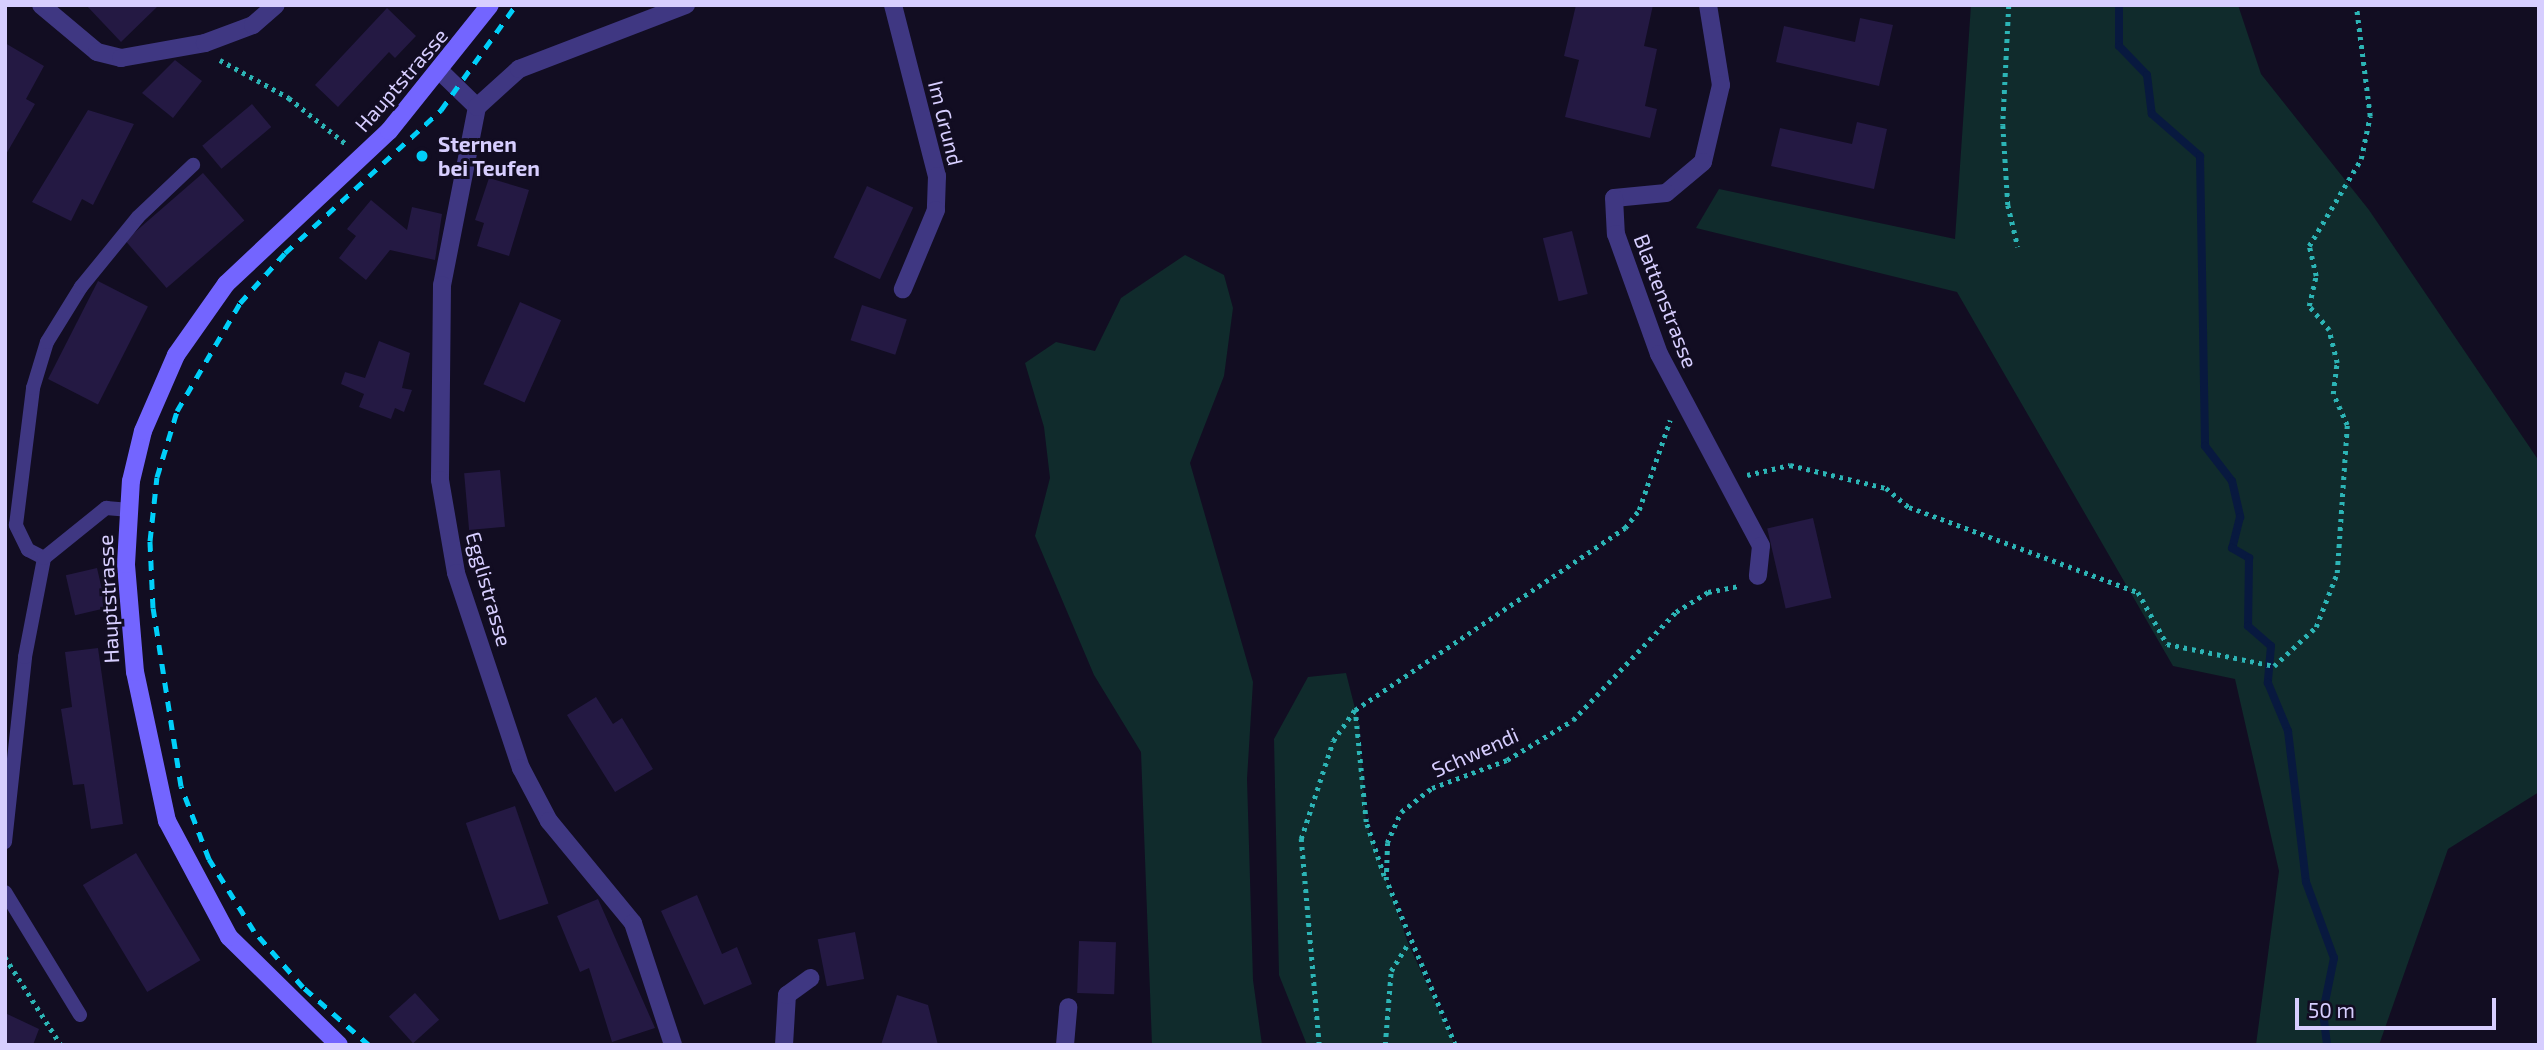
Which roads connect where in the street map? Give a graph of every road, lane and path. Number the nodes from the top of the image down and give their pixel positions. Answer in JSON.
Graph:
{"nodes":[{"id":1,"x":41,"y":5,"type":"edge"},
{"id":2,"x":275,"y":5,"type":"edge"},
{"id":3,"x":490,"y":5,"type":"edge"},
{"id":4,"x":686,"y":5,"type":"edge"},
{"id":5,"x":893,"y":5,"type":"edge"},
{"id":6,"x":1708,"y":5,"type":"edge"},
{"id":7,"x":2009,"y":5,"type":"edge"},
{"id":8,"x":2356,"y":5,"type":"edge"},
{"id":9,"x":225,"y":65,"type":"dead end"},
{"id":10,"x":442,"y":73,"type":"junction"},
{"id":11,"x":477,"y":107,"type":"junction"},
{"id":12,"x":346,"y":145,"type":"dead end"},
{"id":13,"x":193,"y":165,"type":"dead end"},
{"id":14,"x":2018,"y":247,"type":"dead end"},
{"id":15,"x":903,"y":289,"type":"dead end"},
{"id":16,"x":1679,"y":395,"type":"junction"},
{"id":17,"x":1726,"y":489,"type":"junction"},
{"id":18,"x":127,"y":510,"type":"junction"},
{"id":19,"x":44,"y":558,"type":"junction"},
{"id":20,"x":1758,"y":576,"type":"joint"},
{"id":21,"x":1355,"y":710,"type":"junction"},
{"id":22,"x":5,"y":842,"type":"edge"},
{"id":23,"x":1386,"y":880,"type":"junction"},
{"id":24,"x":5,"y":892,"type":"edge"},
{"id":25,"x":1408,"y":943,"type":"junction"},
{"id":26,"x":5,"y":957,"type":"edge"},
{"id":27,"x":810,"y":978,"type":"dead end"},
{"id":28,"x":1068,"y":1007,"type":"dead end"},
{"id":29,"x":80,"y":1015,"type":"dead end"},
{"id":30,"x":61,"y":1045,"type":"edge"},
{"id":31,"x":339,"y":1045,"type":"edge"},
{"id":32,"x":673,"y":1045,"type":"edge"},
{"id":33,"x":784,"y":1045,"type":"edge"},
{"id":34,"x":1065,"y":1045,"type":"edge"},
{"id":35,"x":1319,"y":1045,"type":"edge"},
{"id":36,"x":1385,"y":1045,"type":"edge"},
{"id":37,"x":1455,"y":1045,"type":"edge"}],
"edges":[{"from":1,"to":2,"type":"street"},
{"from":3,"to":10,"type":"street","name":"Hauptstrasse"},
{"from":4,"to":11,"type":"street"},
{"from":5,"to":15,"type":"street","name":"Im Grund"},
{"from":6,"to":16,"type":"street","name":"Blattenstrasse"},
{"from":7,"to":14,"type":"path"},
{"from":8,"to":17,"type":"path"},
{"from":9,"to":12,"type":"path"},
{"from":10,"to":11,"type":"street"},
{"from":10,"to":18,"type":"street","name":"Hauptstrasse"},
{"from":11,"to":32,"type":"street","name":"Egglistrasse"},
{"from":13,"to":19,"type":"lane"},
{"from":16,"to":17,"type":"street","name":"Blattenstrasse"},
{"from":16,"to":21,"type":"path"},
{"from":17,"to":20,"type":"street","name":"Blattenstrasse"},
{"from":18,"to":19,"type":"lane"},
{"from":18,"to":31,"type":"street","name":"Hauptstrasse"},
{"from":19,"to":22,"type":"lane"},
{"from":20,"to":23,"type":"path","name":"Schwendi"},
{"from":21,"to":23,"type":"path"},
{"from":21,"to":35,"type":"path"},
{"from":23,"to":25,"type":"path","name":"Schwendi"},
{"from":24,"to":29,"type":"lane"},
{"from":25,"to":36,"type":"path"},
{"from":25,"to":37,"type":"path","name":"Schwendi"},
{"from":26,"to":30,"type":"path"},
{"from":27,"to":33,"type":"street"},
{"from":28,"to":34,"type":"street"}]}
